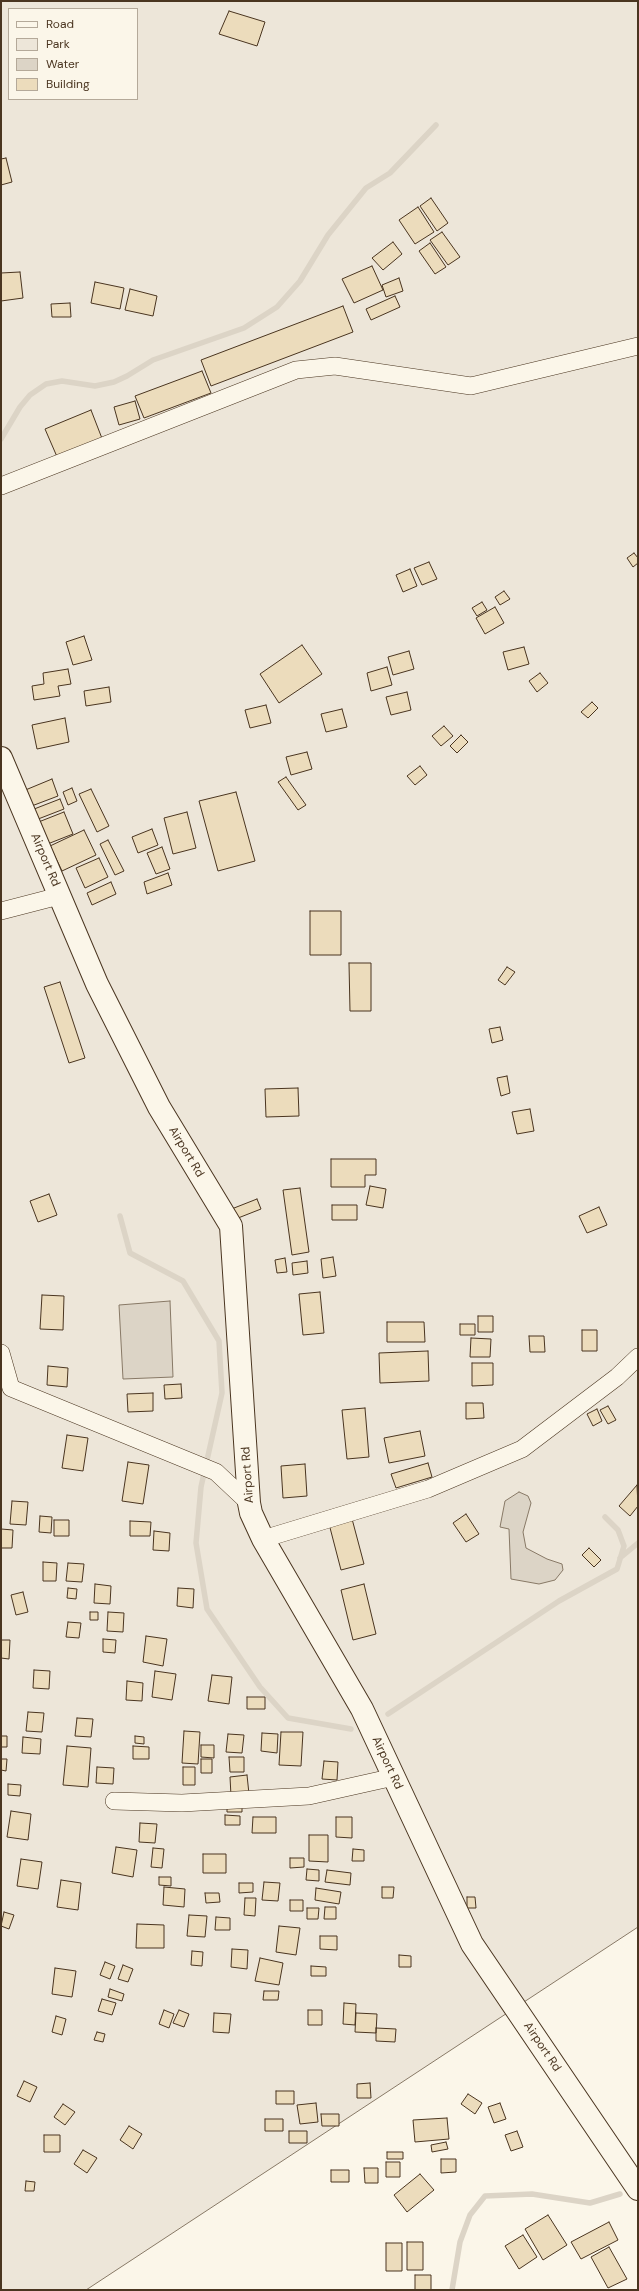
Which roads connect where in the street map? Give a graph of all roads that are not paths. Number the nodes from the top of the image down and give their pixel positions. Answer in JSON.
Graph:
{"nodes":[{"id":1,"x":638,"y":346,"type":"edge"},
{"id":2,"x":1,"y":486,"type":"edge"},
{"id":3,"x":1,"y":758,"type":"edge"},
{"id":4,"x":59,"y":896,"type":"junction"},
{"id":5,"x":1,"y":911,"type":"edge"},
{"id":6,"x":1,"y":1353,"type":"edge"},
{"id":7,"x":638,"y":1357,"type":"edge"},
{"id":8,"x":4,"y":1374,"type":"edge"},
{"id":9,"x":249,"y":1503,"type":"junction"},
{"id":10,"x":262,"y":1539,"type":"junction"},
{"id":11,"x":394,"y":1777,"type":"junction"},
{"id":12,"x":114,"y":1801,"type":"dead end"},
{"id":13,"x":638,"y":2189,"type":"edge"}],
"edges":[{"from":1,"to":2,"type":"street"},
{"from":3,"to":4,"type":"main road","name":"Airport Rd"},
{"from":4,"to":5,"type":"street"},
{"from":4,"to":9,"type":"main road","name":"Airport Rd"},
{"from":6,"to":8,"type":"street"},
{"from":7,"to":10,"type":"street"},
{"from":8,"to":9,"type":"street"},
{"from":9,"to":10,"type":"main road","name":"Airport Rd"},
{"from":10,"to":11,"type":"main road","name":"Airport Rd"},
{"from":11,"to":12,"type":"street"},
{"from":11,"to":13,"type":"main road","name":"Airport Rd"}]}
